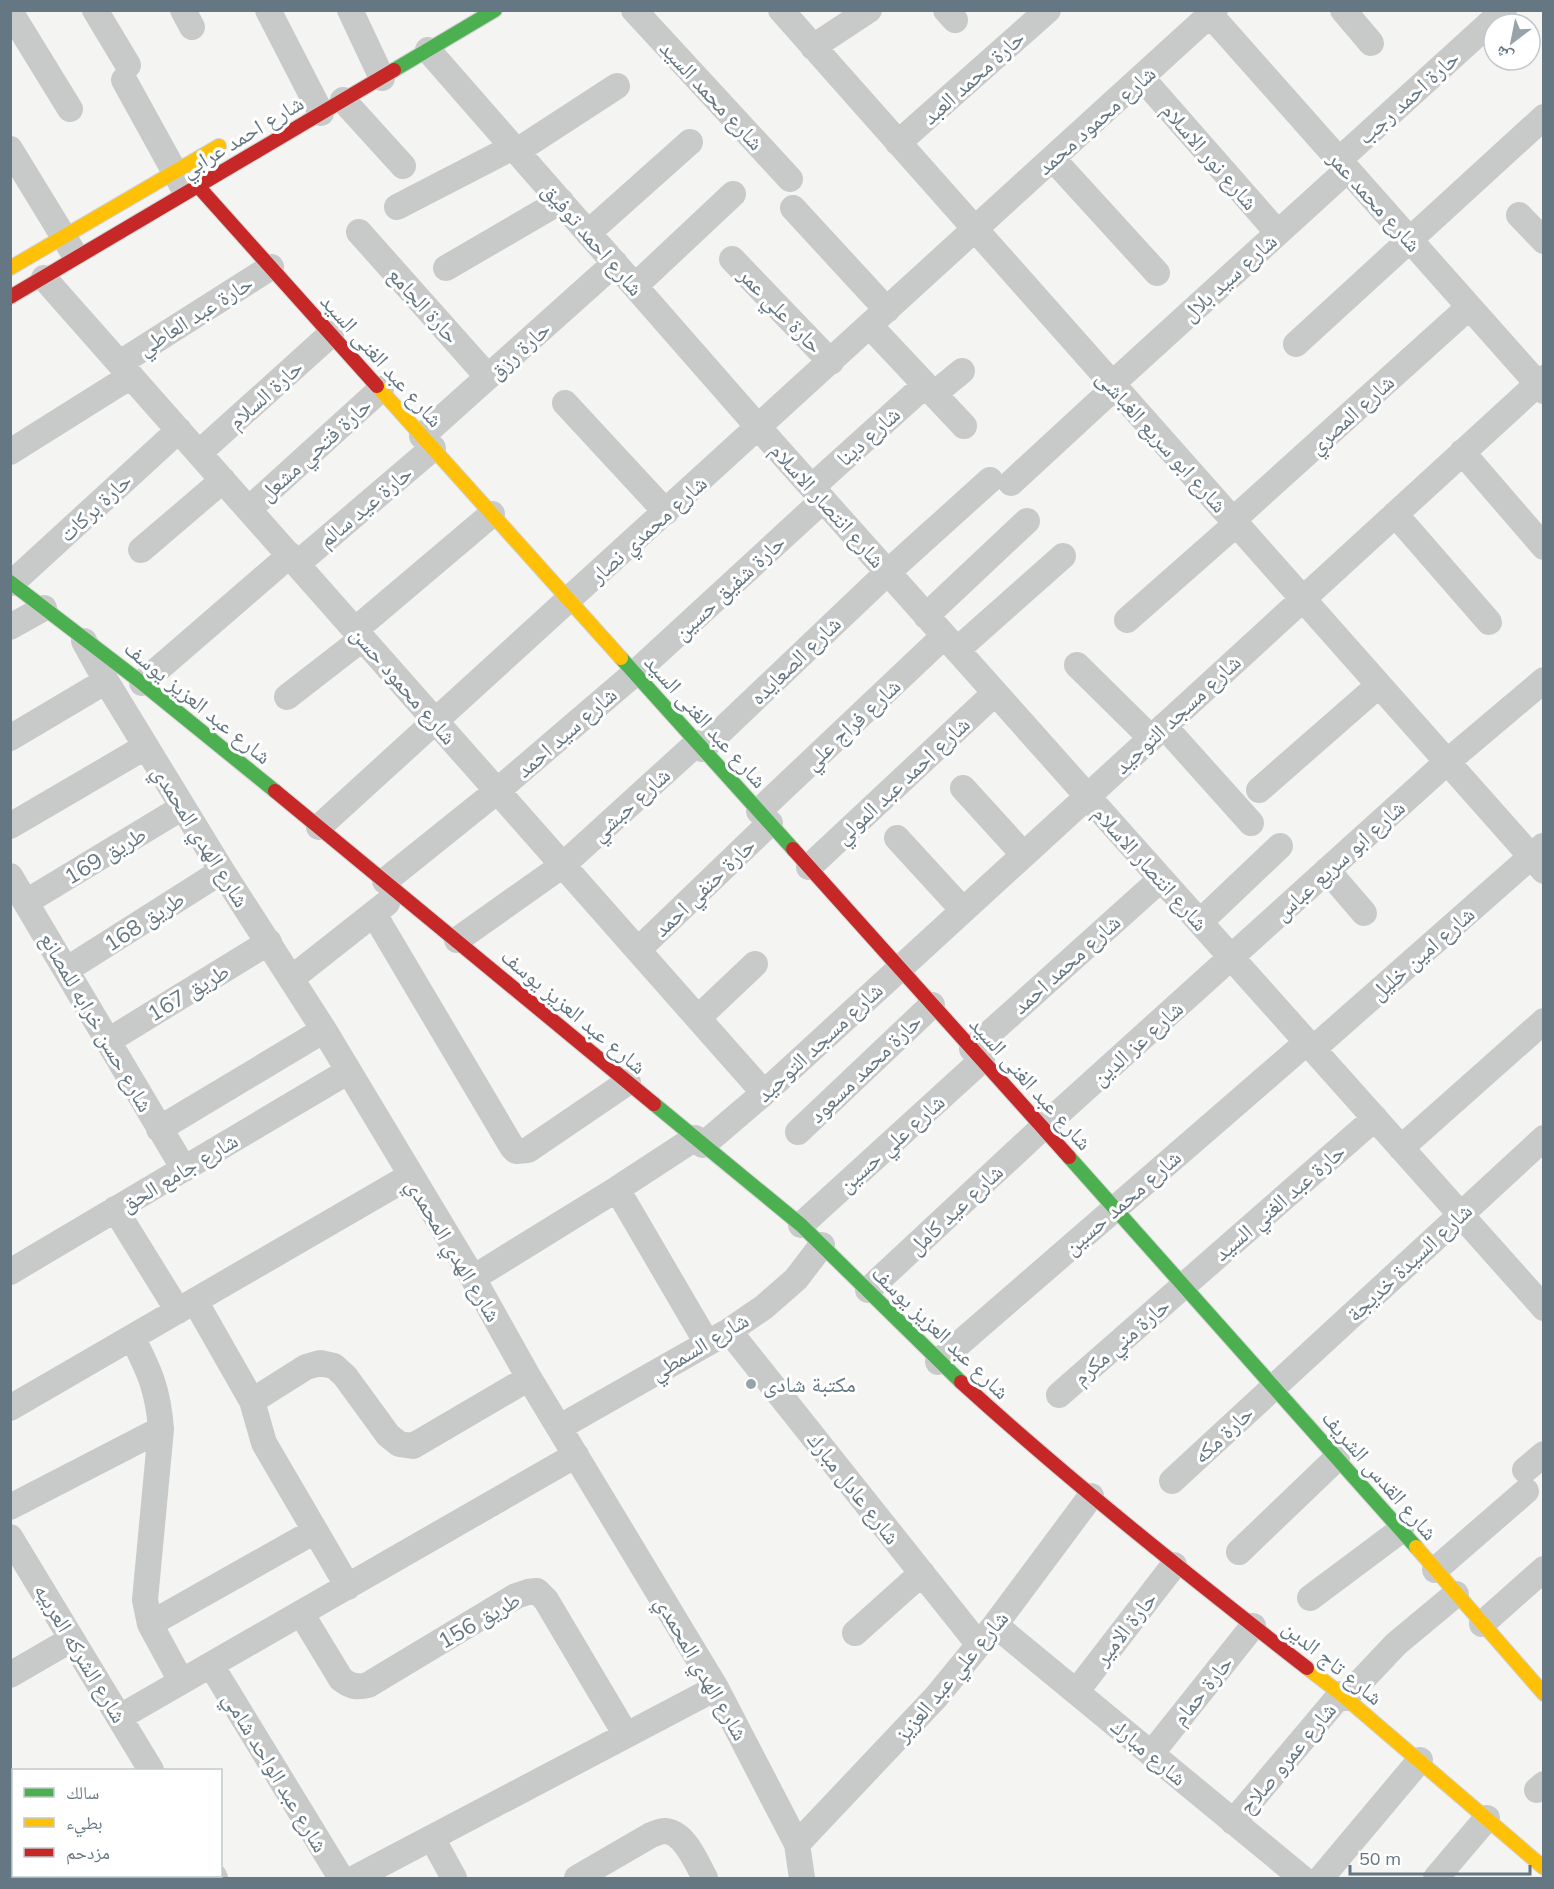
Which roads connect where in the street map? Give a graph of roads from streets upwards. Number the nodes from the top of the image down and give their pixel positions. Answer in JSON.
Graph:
{"nodes":[{"id":1,"x":15,"y":10,"type":"edge"},
{"id":2,"x":95,"y":10,"type":"edge"},
{"id":3,"x":268,"y":10,"type":"edge"},
{"id":4,"x":350,"y":10,"type":"edge"},
{"id":5,"x":495,"y":10,"type":"edge"},
{"id":6,"x":634,"y":10,"type":"edge"},
{"id":7,"x":781,"y":10,"type":"edge"},
{"id":8,"x":869,"y":10,"type":"edge"},
{"id":9,"x":1048,"y":10,"type":"edge"},
{"id":10,"x":1343,"y":10,"type":"edge"},
{"id":11,"x":1504,"y":10,"type":"edge"},
{"id":12,"x":1210,"y":12,"type":"edge"},
{"id":13,"x":11,"y":13,"type":"edge"},
{"id":14,"x":1371,"y":43,"type":"dead end"},
{"id":15,"x":813,"y":47,"type":"junction"},
{"id":16,"x":428,"y":50,"type":"junction"},
{"id":17,"x":374,"y":62,"type":"junction"},
{"id":18,"x":1142,"y":78,"type":"junction"},
{"id":19,"x":617,"y":86,"type":"dead end"},
{"id":20,"x":313,"y":98,"type":"junction"},
{"id":21,"x":343,"y":100,"type":"junction"},
{"id":22,"x":70,"y":109,"type":"dead end"},
{"id":23,"x":1544,"y":117,"type":"edge"},
{"id":24,"x":232,"y":138,"type":"dead end"},
{"id":25,"x":690,"y":142,"type":"dead end"},
{"id":26,"x":898,"y":143,"type":"junction"},
{"id":27,"x":10,"y":149,"type":"edge"},
{"id":28,"x":515,"y":149,"type":"junction"},
{"id":29,"x":1053,"y":159,"type":"junction"},
{"id":30,"x":1343,"y":165,"type":"junction"},
{"id":31,"x":403,"y":166,"type":"dead end"},
{"id":32,"x":790,"y":179,"type":"dead end"},
{"id":33,"x":186,"y":183,"type":"junction"},
{"id":34,"x":734,"y":194,"type":"dead end"},
{"id":35,"x":561,"y":201,"type":"junction"},
{"id":36,"x":397,"y":207,"type":"dead end"},
{"id":37,"x":793,"y":208,"type":"dead end"},
{"id":38,"x":1519,"y":215,"type":"dead end"},
{"id":39,"x":975,"y":230,"type":"junction"},
{"id":40,"x":359,"y":232,"type":"dead end"},
{"id":41,"x":588,"y":233,"type":"junction"},
{"id":42,"x":1278,"y":233,"type":"junction"},
{"id":43,"x":63,"y":236,"type":"junction"},
{"id":44,"x":1409,"y":240,"type":"junction"},
{"id":45,"x":1544,"y":241,"type":"edge"},
{"id":46,"x":76,"y":258,"type":"junction"},
{"id":47,"x":732,"y":259,"type":"dead end"},
{"id":48,"x":615,"y":263,"type":"junction"},
{"id":49,"x":271,"y":267,"type":"junction"},
{"id":50,"x":10,"y":268,"type":"edge"},
{"id":51,"x":446,"y":268,"type":"dead end"},
{"id":52,"x":1157,"y":273,"type":"dead end"},
{"id":53,"x":44,"y":278,"type":"junction"},
{"id":54,"x":635,"y":286,"type":"junction"},
{"id":55,"x":10,"y":297,"type":"edge"},
{"id":56,"x":1469,"y":307,"type":"junction"},
{"id":57,"x":878,"y":318,"type":"junction"},
{"id":58,"x":331,"y":334,"type":"junction"},
{"id":59,"x":1296,"y":344,"type":"dead end"},
{"id":60,"x":831,"y":362,"type":"junction"},
{"id":61,"x":125,"y":370,"type":"junction"},
{"id":62,"x":962,"y":371,"type":"dead end"},
{"id":63,"x":488,"y":377,"type":"junction"},
{"id":64,"x":1541,"y":384,"type":"edge"},
{"id":65,"x":1113,"y":386,"type":"junction"},
{"id":66,"x":381,"y":389,"type":"junction"},
{"id":67,"x":929,"y":390,"type":"junction"},
{"id":68,"x":565,"y":403,"type":"dead end"},
{"id":69,"x":964,"y":426,"type":"dead end"},
{"id":70,"x":759,"y":428,"type":"junction"},
{"id":71,"x":179,"y":430,"type":"junction"},
{"id":72,"x":428,"y":442,"type":"junction"},
{"id":73,"x":10,"y":452,"type":"edge"},
{"id":74,"x":1462,"y":452,"type":"junction"},
{"id":75,"x":199,"y":453,"type":"junction"},
{"id":76,"x":223,"y":480,"type":"junction"},
{"id":77,"x":1001,"y":482,"type":"joint"},
{"id":78,"x":817,"y":494,"type":"junction"},
{"id":79,"x":249,"y":509,"type":"junction"},
{"id":80,"x":666,"y":512,"type":"junction"},
{"id":81,"x":492,"y":514,"type":"junction"},
{"id":82,"x":1395,"y":514,"type":"junction"},
{"id":83,"x":1027,"y":521,"type":"dead end"},
{"id":84,"x":1235,"y":522,"type":"junction"},
{"id":85,"x":1544,"y":547,"type":"edge"},
{"id":86,"x":141,"y":550,"type":"dead end"},
{"id":87,"x":1063,"y":556,"type":"dead end"},
{"id":88,"x":293,"y":560,"type":"junction"},
{"id":89,"x":888,"y":572,"type":"junction"},
{"id":90,"x":11,"y":583,"type":"edge"},
{"id":91,"x":1302,"y":598,"type":"junction"},
{"id":92,"x":570,"y":600,"type":"junction"},
{"id":93,"x":44,"y":608,"type":"junction"},
{"id":94,"x":926,"y":616,"type":"junction"},
{"id":95,"x":1127,"y":620,"type":"dead end"},
{"id":96,"x":1489,"y":622,"type":"dead end"},
{"id":97,"x":10,"y":627,"type":"edge"},
{"id":98,"x":359,"y":634,"type":"junction"},
{"id":99,"x":80,"y":635,"type":"junction"},
{"id":100,"x":950,"y":643,"type":"junction"},
{"id":101,"x":1077,"y":665,"type":"dead end"},
{"id":102,"x":635,"y":673,"type":"junction"},
{"id":103,"x":1544,"y":680,"type":"edge"},
{"id":104,"x":106,"y":681,"type":"junction"},
{"id":105,"x":142,"y":683,"type":"junction"},
{"id":106,"x":1379,"y":685,"type":"junction"},
{"id":107,"x":995,"y":693,"type":"junction"},
{"id":108,"x":287,"y":697,"type":"dead end"},
{"id":109,"x":436,"y":722,"type":"junction"},
{"id":110,"x":1158,"y":732,"type":"junction"},
{"id":111,"x":10,"y":738,"type":"edge"},
{"id":112,"x":700,"y":746,"type":"junction"},
{"id":113,"x":145,"y":747,"type":"junction"},
{"id":114,"x":1447,"y":762,"type":"junction"},
{"id":115,"x":963,"y":788,"type":"dead end"},
{"id":116,"x":1259,"y":790,"type":"dead end"},
{"id":117,"x":497,"y":791,"type":"junction"},
{"id":118,"x":1088,"y":797,"type":"junction"},
{"id":119,"x":183,"y":807,"type":"junction"},
{"id":120,"x":764,"y":818,"type":"junction"},
{"id":121,"x":1251,"y":823,"type":"dead end"},
{"id":122,"x":10,"y":826,"type":"edge"},
{"id":123,"x":319,"y":827,"type":"junction"},
{"id":124,"x":897,"y":838,"type":"dead end"},
{"id":125,"x":1280,"y":846,"type":"dead end"},
{"id":126,"x":1024,"y":855,"type":"junction"},
{"id":127,"x":1539,"y":858,"type":"edge"},
{"id":128,"x":563,"y":865,"type":"junction"},
{"id":129,"x":809,"y":867,"type":"junction"},
{"id":130,"x":1327,"y":870,"type":"junction"},
{"id":131,"x":222,"y":871,"type":"junction"},
{"id":132,"x":10,"y":876,"type":"edge"},
{"id":133,"x":1161,"y":879,"type":"junction"},
{"id":134,"x":392,"y":887,"type":"junction"},
{"id":135,"x":26,"y":902,"type":"junction"},
{"id":136,"x":963,"y":910,"type":"junction"},
{"id":137,"x":1364,"y":913,"type":"dead end"},
{"id":138,"x":374,"y":914,"type":"junction"},
{"id":139,"x":1200,"y":922,"type":"junction"},
{"id":140,"x":457,"y":940,"type":"junction"},
{"id":141,"x":269,"y":942,"type":"junction"},
{"id":142,"x":638,"y":950,"type":"junction"},
{"id":143,"x":1231,"y":957,"type":"junction"},
{"id":144,"x":755,"y":964,"type":"dead end"},
{"id":145,"x":899,"y":968,"type":"junction"},
{"id":146,"x":66,"y":970,"type":"junction"},
{"id":147,"x":292,"y":978,"type":"junction"},
{"id":148,"x":932,"y":1005,"type":"junction"},
{"id":149,"x":698,"y":1018,"type":"junction"},
{"id":150,"x":1544,"y":1021,"type":"edge"},
{"id":151,"x":324,"y":1030,"type":"junction"},
{"id":152,"x":108,"y":1041,"type":"junction"},
{"id":153,"x":1310,"y":1046,"type":"junction"},
{"id":154,"x":977,"y":1054,"type":"junction"},
{"id":155,"x":348,"y":1072,"type":"junction"},
{"id":156,"x":628,"y":1082,"type":"junction"},
{"id":157,"x":764,"y":1093,"type":"junction"},
{"id":158,"x":1375,"y":1118,"type":"junction"},
{"id":159,"x":1042,"y":1128,"type":"junction"},
{"id":160,"x":159,"y":1129,"type":"junction"},
{"id":161,"x":798,"y":1132,"type":"dead end"},
{"id":162,"x":1544,"y":1138,"type":"edge"},
{"id":163,"x":699,"y":1142,"type":"junction"},
{"id":164,"x":1401,"y":1148,"type":"junction"},
{"id":165,"x":184,"y":1169,"type":"junction"},
{"id":166,"x":410,"y":1176,"type":"junction"},
{"id":167,"x":617,"y":1190,"type":"junction"},
{"id":168,"x":115,"y":1209,"type":"junction"},
{"id":169,"x":1115,"y":1209,"type":"junction"},
{"id":170,"x":1460,"y":1214,"type":"junction"},
{"id":171,"x":801,"y":1225,"type":"junction"},
{"id":172,"x":822,"y":1245,"type":"junction"},
{"id":173,"x":10,"y":1272,"type":"edge"},
{"id":174,"x":473,"y":1278,"type":"junction"},
{"id":175,"x":1184,"y":1286,"type":"junction"},
{"id":176,"x":868,"y":1290,"type":"junction"},
{"id":177,"x":187,"y":1306,"type":"junction"},
{"id":178,"x":1544,"y":1308,"type":"edge"},
{"id":179,"x":729,"y":1331,"type":"junction"},
{"id":180,"x":132,"y":1337,"type":"junction"},
{"id":181,"x":707,"y":1343,"type":"junction"},
{"id":182,"x":938,"y":1362,"type":"junction"},
{"id":183,"x":529,"y":1378,"type":"junction"},
{"id":184,"x":1274,"y":1386,"type":"junction"},
{"id":185,"x":1059,"y":1395,"type":"dead end"},
{"id":186,"x":252,"y":1401,"type":"junction"},
{"id":187,"x":10,"y":1408,"type":"edge"},
{"id":188,"x":560,"y":1427,"type":"junction"},
{"id":189,"x":160,"y":1429,"type":"junction"},
{"id":190,"x":576,"y":1455,"type":"junction"},
{"id":191,"x":1337,"y":1458,"type":"junction"},
{"id":192,"x":1532,"y":1472,"type":"edge"},
{"id":193,"x":1172,"y":1481,"type":"dead end"},
{"id":194,"x":1090,"y":1496,"type":"junction"},
{"id":195,"x":10,"y":1507,"type":"edge"},
{"id":196,"x":1401,"y":1530,"type":"junction"},
{"id":197,"x":315,"y":1531,"type":"junction"},
{"id":198,"x":10,"y":1537,"type":"edge"},
{"id":199,"x":1239,"y":1552,"type":"dead end"},
{"id":200,"x":1174,"y":1565,"type":"junction"},
{"id":201,"x":1544,"y":1569,"type":"edge"},
{"id":202,"x":1435,"y":1570,"type":"junction"},
{"id":203,"x":922,"y":1573,"type":"junction"},
{"id":204,"x":348,"y":1587,"type":"junction"},
{"id":205,"x":1456,"y":1594,"type":"junction"},
{"id":206,"x":1310,"y":1598,"type":"dead end"},
{"id":207,"x":301,"y":1613,"type":"junction"},
{"id":208,"x":150,"y":1624,"type":"junction"},
{"id":209,"x":1482,"y":1624,"type":"junction"},
{"id":210,"x":995,"y":1625,"type":"junction"},
{"id":211,"x":1253,"y":1626,"type":"junction"},
{"id":212,"x":855,"y":1633,"type":"dead end"},
{"id":213,"x":72,"y":1639,"type":"junction"},
{"id":214,"x":979,"y":1645,"type":"junction"},
{"id":215,"x":211,"y":1665,"type":"junction"},
{"id":216,"x":10,"y":1675,"type":"edge"},
{"id":217,"x":181,"y":1681,"type":"junction"},
{"id":218,"x":1541,"y":1685,"type":"edge"},
{"id":219,"x":716,"y":1688,"type":"junction"},
{"id":220,"x":1076,"y":1692,"type":"junction"},
{"id":221,"x":1343,"y":1696,"type":"junction"},
{"id":222,"x":120,"y":1717,"type":"junction"},
{"id":223,"x":627,"y":1735,"type":"junction"},
{"id":224,"x":1151,"y":1754,"type":"junction"},
{"id":225,"x":1420,"y":1760,"type":"junction"},
{"id":226,"x":150,"y":1769,"type":"edge"},
{"id":227,"x":1487,"y":1818,"type":"junction"},
{"id":228,"x":1233,"y":1822,"type":"junction"},
{"id":229,"x":432,"y":1838,"type":"junction"},
{"id":230,"x":797,"y":1844,"type":"junction"},
{"id":231,"x":1544,"y":1868,"type":"edge"},
{"id":232,"x":341,"y":1878,"type":"edge"},
{"id":233,"x":356,"y":1878,"type":"edge"},
{"id":234,"x":454,"y":1878,"type":"edge"},
{"id":235,"x":577,"y":1878,"type":"edge"},
{"id":236,"x":705,"y":1878,"type":"edge"},
{"id":237,"x":802,"y":1878,"type":"edge"},
{"id":238,"x":1302,"y":1878,"type":"edge"},
{"id":239,"x":1322,"y":1878,"type":"edge"},
{"id":240,"x":1436,"y":1878,"type":"edge"}],
"edges":[{"from":1,"to":13,"type":"street"},
{"from":2,"to":33,"type":"street"},
{"from":3,"to":20,"type":"street"},
{"from":4,"to":17,"type":"street"},
{"from":5,"to":16,"type":"street","name":"شارع احمد عرابي"},
{"from":6,"to":32,"type":"street","name":"شارع محمد السيد"},
{"from":7,"to":15,"type":"street","name":"شارع ابو سريع الغباشى"},
{"from":8,"to":15,"type":"street"},
{"from":9,"to":26,"type":"street","name":"حارة محمد العبد"},
{"from":10,"to":14,"type":"street"},
{"from":11,"to":30,"type":"street","name":"حارة احمد رجب"},
{"from":12,"to":18,"type":"street","name":"شارع محمود محمد"},
{"from":12,"to":30,"type":"street","name":"شارع محمد عمر"},
{"from":13,"to":22,"type":"street"},
{"from":15,"to":26,"type":"street","name":"شارع ابو سريع الغباشى"},
{"from":16,"to":17,"type":"street","name":"شارع احمد عرابي"},
{"from":16,"to":28,"type":"street","name":"شارع احمد توفيق"},
{"from":17,"to":21,"type":"street","name":"شارع احمد عرابي"},
{"from":18,"to":29,"type":"street","name":"شارع محمود محمد"},
{"from":18,"to":42,"type":"street","name":"شارع نور الاسلام"},
{"from":19,"to":28,"type":"street"},
{"from":20,"to":21,"type":"street","name":"شارع احمد عرابي"},
{"from":20,"to":33,"type":"street","name":"شارع احمد عرابي"},
{"from":21,"to":31,"type":"street"},
{"from":23,"to":44,"type":"street"},
{"from":24,"to":33,"type":"street","name":"شارع احمد عرابي"},
{"from":25,"to":41,"type":"street"},
{"from":26,"to":39,"type":"street","name":"شارع ابو سريع الغباشى"},
{"from":27,"to":43,"type":"street"},
{"from":28,"to":35,"type":"street","name":"شارع احمد توفيق"},
{"from":28,"to":36,"type":"street"},
{"from":29,"to":39,"type":"street","name":"شارع محمود محمد"},
{"from":29,"to":52,"type":"street"},
{"from":30,"to":42,"type":"street","name":"شارع سيد بلال"},
{"from":30,"to":44,"type":"street","name":"شارع محمد عمر"},
{"from":33,"to":43,"type":"street","name":"شارع احمد عرابي"},
{"from":33,"to":46,"type":"street","name":"شارع احمد عرابي"},
{"from":33,"to":49,"type":"street","name":"شارع عبد الغنى السيد"},
{"from":34,"to":54,"type":"street"},
{"from":35,"to":41,"type":"street","name":"شارع احمد توفيق"},
{"from":35,"to":51,"type":"street"},
{"from":37,"to":57,"type":"street"},
{"from":38,"to":45,"type":"street"},
{"from":39,"to":57,"type":"street","name":"شارع محمدي نصار"},
{"from":39,"to":65,"type":"street","name":"شارع ابو سريع الغباشى"},
{"from":40,"to":63,"type":"street","name":"حارة الجامع"},
{"from":41,"to":48,"type":"street","name":"شارع احمد توفيق"},
{"from":42,"to":65,"type":"street","name":"شارع سيد بلال"},
{"from":43,"to":46,"type":"street"},
{"from":43,"to":50,"type":"street","name":"شارع احمد عرابي"},
{"from":44,"to":56,"type":"street","name":"شارع محمد عمر"},
{"from":44,"to":59,"type":"street"},
{"from":46,"to":53,"type":"street","name":"شارع احمد عرابي"},
{"from":47,"to":60,"type":"street","name":"حارة علي عمر"},
{"from":48,"to":54,"type":"street","name":"شارع احمد توفيق"},
{"from":48,"to":63,"type":"street","name":"حارة رزق"},
{"from":49,"to":58,"type":"street","name":"شارع عبد الغنى السيد"},
{"from":49,"to":61,"type":"street","name":"حارة عبد العاطي"},
{"from":53,"to":55,"type":"street","name":"شارع احمد عرابي"},
{"from":53,"to":61,"type":"street","name":"شارع محمود حسن"},
{"from":54,"to":70,"type":"street","name":"شارع احمد توفيق"},
{"from":56,"to":64,"type":"street","name":"شارع محمد عمر"},
{"from":56,"to":84,"type":"street","name":"شارع المصري"},
{"from":57,"to":60,"type":"street","name":"شارع محمدي نصار"},
{"from":57,"to":67,"type":"street"},
{"from":58,"to":66,"type":"street","name":"شارع عبد الغنى السيد"},
{"from":58,"to":75,"type":"street","name":"حارة السلام"},
{"from":60,"to":70,"type":"street","name":"شارع محمدي نصار"},
{"from":61,"to":71,"type":"street","name":"شارع محمود حسن"},
{"from":61,"to":73,"type":"street","name":"حارة عبد العاطي"},
{"from":62,"to":67,"type":"street","name":"شارع دينا"},
{"from":63,"to":72,"type":"street","name":"حارة رزق"},
{"from":64,"to":74,"type":"street","name":"شارع مسجد التوحيد"},
{"from":65,"to":77,"type":"street","name":"شارع سيد بلال"},
{"from":65,"to":84,"type":"street","name":"شارع ابو سريع الغباشى"},
{"from":66,"to":72,"type":"street","name":"شارع عبد الغنى السيد"},
{"from":66,"to":79,"type":"street","name":"حارة فتحي مشعل"},
{"from":67,"to":69,"type":"street"},
{"from":67,"to":78,"type":"street","name":"شارع دينا"},
{"from":68,"to":80,"type":"street"},
{"from":70,"to":78,"type":"street","name":"شارع انتصار الاسلام"},
{"from":70,"to":80,"type":"street","name":"شارع محمدي نصار"},
{"from":71,"to":75,"type":"street","name":"شارع محمود حسن"},
{"from":71,"to":90,"type":"street","name":"حارة بركات"},
{"from":72,"to":81,"type":"street","name":"شارع عبد الغنى السيد"},
{"from":72,"to":88,"type":"street","name":"حارة عيد سالم"},
{"from":74,"to":82,"type":"street","name":"شارع مسجد التوحيد"},
{"from":74,"to":85,"type":"street"},
{"from":75,"to":76,"type":"street","name":"شارع محمود حسن"},
{"from":76,"to":79,"type":"street","name":"شارع محمود حسن"},
{"from":76,"to":86,"type":"street"},
{"from":77,"to":89,"type":"street","name":"شارع الصعايده"},
{"from":78,"to":89,"type":"street","name":"شارع انتصار الاسلام"},
{"from":78,"to":102,"type":"street","name":"حارة شفيق حسين"},
{"from":79,"to":88,"type":"street","name":"شارع محمود حسن"},
{"from":80,"to":92,"type":"street","name":"شارع محمدي نصار"},
{"from":81,"to":92,"type":"street","name":"شارع عبد الغنى السيد"},
{"from":81,"to":98,"type":"street"},
{"from":82,"to":91,"type":"street","name":"شارع مسجد التوحيد"},
{"from":82,"to":96,"type":"street"},
{"from":83,"to":94,"type":"street"},
{"from":84,"to":91,"type":"street","name":"شارع ابو سريع الغباشى"},
{"from":84,"to":95,"type":"street","name":"شارع المصري"},
{"from":87,"to":100,"type":"street","name":"شارع فراج علي"},
{"from":88,"to":98,"type":"street","name":"شارع محمود حسن"},
{"from":88,"to":105,"type":"street","name":"حارة عيد سالم"},
{"from":89,"to":94,"type":"street","name":"شارع انتصار الاسلام"},
{"from":89,"to":112,"type":"street","name":"شارع الصعايده"},
{"from":90,"to":93,"type":"street","name":"شارع عبد العزيز يوسف"},
{"from":91,"to":106,"type":"street","name":"شارع ابو سريع الغباشى"},
{"from":91,"to":110,"type":"street","name":"شارع مسجد التوحيد"},
{"from":92,"to":102,"type":"street","name":"شارع عبد الغنى السيد"},
{"from":92,"to":109,"type":"street","name":"شارع محمدي نصار"},
{"from":93,"to":97,"type":"street"},
{"from":93,"to":99,"type":"street","name":"شارع عبد العزيز يوسف"},
{"from":94,"to":100,"type":"street","name":"شارع انتصار الاسلام"},
{"from":98,"to":108,"type":"street"},
{"from":98,"to":109,"type":"street","name":"شارع محمود حسن"},
{"from":99,"to":104,"type":"street","name":"شارع الهدي المحمدي"},
{"from":99,"to":105,"type":"street","name":"شارع عبد العزيز يوسف"},
{"from":100,"to":107,"type":"street","name":"شارع انتصار الاسلام"},
{"from":100,"to":120,"type":"street","name":"شارع فراج علي"},
{"from":101,"to":110,"type":"street"},
{"from":102,"to":112,"type":"street","name":"شارع عبد الغنى السيد"},
{"from":102,"to":117,"type":"street","name":"شارع سيد احمد"},
{"from":103,"to":114,"type":"street","name":"شارع ابو سريع عباس"},
{"from":104,"to":111,"type":"street"},
{"from":104,"to":113,"type":"street","name":"شارع الهدي المحمدي"},
{"from":105,"to":123,"type":"street","name":"شارع عبد العزيز يوسف"},
{"from":106,"to":114,"type":"street","name":"شارع ابو سريع الغباشى"},
{"from":106,"to":116,"type":"street"},
{"from":107,"to":118,"type":"street","name":"شارع انتصار الاسلام"},
{"from":107,"to":129,"type":"street","name":"شارع احمد عبد المولي"},
{"from":109,"to":117,"type":"street","name":"شارع محمود حسن"},
{"from":109,"to":123,"type":"street","name":"شارع محمدي نصار"},
{"from":110,"to":118,"type":"street","name":"شارع مسجد التوحيد"},
{"from":110,"to":121,"type":"street"},
{"from":112,"to":120,"type":"street","name":"شارع عبد الغنى السيد"},
{"from":112,"to":128,"type":"street","name":"شارع حبشي"},
{"from":113,"to":119,"type":"street","name":"شارع الهدي المحمدي"},
{"from":113,"to":122,"type":"street"},
{"from":114,"to":127,"type":"street","name":"شارع ابو سريع الغباشى"},
{"from":114,"to":130,"type":"street","name":"شارع ابو سريع عباس"},
{"from":115,"to":126,"type":"street"},
{"from":117,"to":128,"type":"street","name":"شارع محمود حسن"},
{"from":117,"to":134,"type":"street","name":"شارع سيد احمد"},
{"from":118,"to":126,"type":"street","name":"شارع مسجد التوحيد"},
{"from":118,"to":133,"type":"street","name":"شارع انتصار الاسلام"},
{"from":119,"to":131,"type":"street","name":"شارع الهدي المحمدي"},
{"from":119,"to":135,"type":"street","name":"طريق 169"},
{"from":120,"to":129,"type":"street","name":"شارع عبد الغنى السيد"},
{"from":120,"to":142,"type":"street","name":"حارة حنفي احمد"},
{"from":123,"to":134,"type":"street","name":"شارع عبد العزيز يوسف"},
{"from":124,"to":136,"type":"street"},
{"from":125,"to":139,"type":"street"},
{"from":126,"to":136,"type":"street","name":"شارع مسجد التوحيد"},
{"from":127,"to":153,"type":"street","name":"شارع امين خليل"},
{"from":128,"to":140,"type":"street","name":"شارع حبشي"},
{"from":128,"to":142,"type":"street","name":"شارع محمود حسن"},
{"from":129,"to":145,"type":"street","name":"شارع عبد الغنى السيد"},
{"from":130,"to":137,"type":"street"},
{"from":130,"to":143,"type":"street","name":"شارع ابو سريع عباس"},
{"from":131,"to":141,"type":"street","name":"شارع الهدي المحمدي"},
{"from":131,"to":146,"type":"street","name":"طريق 168"},
{"from":132,"to":135,"type":"street","name":"شارع حسن خرابه للمصانع"},
{"from":133,"to":139,"type":"street","name":"شارع انتصار الاسلام"},
{"from":133,"to":154,"type":"street","name":"شارع محمد احمد"},
{"from":134,"to":138,"type":"street","name":"شارع سيد احمد"},
{"from":134,"to":140,"type":"street","name":"شارع عبد العزيز يوسف"},
{"from":135,"to":146,"type":"street","name":"شارع حسن خرابه للمصانع"},
{"from":136,"to":145,"type":"street","name":"شارع مسجد التوحيد"},
{"from":138,"to":147,"type":"street","name":"شارع سيد احمد"},
{"from":138,"to":156,"type":"street"},
{"from":139,"to":143,"type":"street","name":"شارع انتصار الاسلام"},
{"from":140,"to":156,"type":"street","name":"شارع عبد العزيز يوسف"},
{"from":141,"to":147,"type":"street","name":"شارع الهدي المحمدي"},
{"from":141,"to":152,"type":"street","name":"طريق 167"},
{"from":142,"to":149,"type":"street","name":"شارع محمود حسن"},
{"from":143,"to":153,"type":"street","name":"شارع انتصار الاسلام"},
{"from":143,"to":159,"type":"street","name":"شارع عز الدين"},
{"from":144,"to":149,"type":"street"},
{"from":145,"to":148,"type":"street","name":"شارع عبد الغنى السيد"},
{"from":145,"to":157,"type":"street","name":"شارع مسجد التوحيد"},
{"from":146,"to":152,"type":"street","name":"شارع حسن خرابه للمصانع"},
{"from":147,"to":151,"type":"street","name":"شارع الهدي المحمدي"},
{"from":148,"to":154,"type":"street","name":"شارع عبد الغنى السيد"},
{"from":148,"to":161,"type":"street","name":"حارة محمد مسعود"},
{"from":149,"to":157,"type":"street","name":"شارع محمود حسن"},
{"from":150,"to":164,"type":"street"},
{"from":151,"to":155,"type":"street","name":"شارع الهدي المحمدي"},
{"from":151,"to":160,"type":"street"},
{"from":152,"to":160,"type":"street","name":"شارع حسن خرابه للمصانع"},
{"from":153,"to":158,"type":"street","name":"شارع انتصار الاسلام"},
{"from":153,"to":169,"type":"street","name":"شارع محمد حسين"},
{"from":154,"to":159,"type":"street","name":"شارع عبد الغنى السيد"},
{"from":154,"to":171,"type":"street","name":"شارع علي حسين"},
{"from":155,"to":165,"type":"street","name":"شارع جامع الحق"},
{"from":155,"to":166,"type":"street","name":"شارع الهدي المحمدي"},
{"from":156,"to":163,"type":"street","name":"شارع عبد العزيز يوسف"},
{"from":157,"to":163,"type":"street","name":"شارع مسجد التوحيد"},
{"from":158,"to":164,"type":"street","name":"شارع انتصار الاسلام"},
{"from":158,"to":175,"type":"street","name":"حارة عبد الغني السيد"},
{"from":159,"to":169,"type":"street","name":"شارع عبد الغنى السيد"},
{"from":159,"to":176,"type":"street","name":"شارع عيد كامل"},
{"from":160,"to":165,"type":"street","name":"شارع حسن خرابه للمصانع"},
{"from":162,"to":170,"type":"street","name":"شارع السيدة خديجة"},
{"from":163,"to":167,"type":"street","name":"شارع مسجد التوحيد"},
{"from":163,"to":171,"type":"street","name":"شارع عبد العزيز يوسف"},
{"from":164,"to":170,"type":"street","name":"شارع انتصار الاسلام"},
{"from":165,"to":168,"type":"street","name":"شارع جامع الحق"},
{"from":166,"to":174,"type":"street","name":"شارع الهدي المحمدي"},
{"from":166,"to":177,"type":"street"},
{"from":167,"to":174,"type":"street","name":"شارع مسجد التوحيد"},
{"from":167,"to":181,"type":"street"},
{"from":168,"to":173,"type":"street","name":"شارع جامع الحق"},
{"from":168,"to":177,"type":"street"},
{"from":169,"to":175,"type":"street","name":"شارع عبد الغنى السيد"},
{"from":169,"to":182,"type":"street","name":"شارع محمد حسين"},
{"from":170,"to":178,"type":"street","name":"شارع انتصار الاسلام"},
{"from":170,"to":184,"type":"street","name":"شارع السيدة خديجة"},
{"from":171,"to":172,"type":"street","name":"شارع عبد العزيز يوسف"},
{"from":172,"to":176,"type":"street","name":"شارع عبد العزيز يوسف"},
{"from":172,"to":179,"type":"street","name":"شارع السمطي"},
{"from":174,"to":183,"type":"street","name":"شارع الهدي المحمدي"},
{"from":175,"to":184,"type":"street","name":"شارع القدس الشريف"},
{"from":175,"to":185,"type":"street","name":"حارة مني مكرم"},
{"from":176,"to":182,"type":"street","name":"شارع عبد العزيز يوسف"},
{"from":177,"to":180,"type":"street"},
{"from":177,"to":186,"type":"street"},
{"from":179,"to":181,"type":"street","name":"شارع السمطي"},
{"from":179,"to":203,"type":"street","name":"شارع عادل مبارك"},
{"from":180,"to":187,"type":"street"},
{"from":180,"to":189,"type":"street"},
{"from":181,"to":188,"type":"street","name":"شارع السمطي"},
{"from":182,"to":194,"type":"street","name":"شارع عبد العزيز يوسف"},
{"from":183,"to":186,"type":"street"},
{"from":183,"to":188,"type":"street","name":"شارع الهدي المحمدي"},
{"from":184,"to":191,"type":"street","name":"شارع القدس الشريف"},
{"from":184,"to":193,"type":"street","name":"حارة مكه"},
{"from":186,"to":197,"type":"street"},
{"from":188,"to":190,"type":"street","name":"شارع الهدي المحمدي"},
{"from":189,"to":195,"type":"street"},
{"from":189,"to":208,"type":"street"},
{"from":190,"to":204,"type":"street"},
{"from":190,"to":219,"type":"street","name":"شارع الهدي المحمدي"},
{"from":191,"to":196,"type":"street","name":"شارع القدس الشريف"},
{"from":191,"to":199,"type":"street"},
{"from":192,"to":202,"type":"street"},
{"from":194,"to":200,"type":"street","name":"شارع تاج الدين"},
{"from":194,"to":210,"type":"street","name":"شارع علي عبد العزيز"},
{"from":196,"to":202,"type":"street","name":"شارع القدس الشريف"},
{"from":196,"to":206,"type":"street"},
{"from":197,"to":204,"type":"street"},
{"from":197,"to":208,"type":"street"},
{"from":198,"to":213,"type":"street","name":"شارع الشركه العربيه"},
{"from":200,"to":211,"type":"street","name":"شارع تاج الدين"},
{"from":200,"to":220,"type":"street","name":"حارة الامير"},
{"from":201,"to":209,"type":"street"},
{"from":202,"to":205,"type":"street","name":"شارع القدس الشريف"},
{"from":203,"to":212,"type":"street"},
{"from":203,"to":214,"type":"street","name":"شارع عادل مبارك"},
{"from":204,"to":207,"type":"street"},
{"from":205,"to":209,"type":"street","name":"شارع القدس الشريف"},
{"from":205,"to":221,"type":"street","name":"شارع عمرو صلاح"},
{"from":207,"to":215,"type":"street"},
{"from":207,"to":223,"type":"street","name":"طريق 156"},
{"from":208,"to":217,"type":"street"},
{"from":209,"to":218,"type":"street","name":"شارع القدس الشريف"},
{"from":210,"to":214,"type":"street","name":"شارع علي عبد العزيز"},
{"from":210,"to":220,"type":"street","name":"شارع مبارك"},
{"from":211,"to":221,"type":"street","name":"شارع تاج الدين"},
{"from":211,"to":224,"type":"street","name":"حارة حمام"},
{"from":213,"to":216,"type":"street"},
{"from":213,"to":222,"type":"street","name":"شارع الشركه العربيه"},
{"from":214,"to":230,"type":"street","name":"شارع علي عبد العزيز"},
{"from":215,"to":217,"type":"street"},
{"from":215,"to":232,"type":"street","name":"شارع عبد الواحد شامي"},
{"from":217,"to":222,"type":"street"},
{"from":219,"to":223,"type":"street"},
{"from":219,"to":230,"type":"street","name":"شارع الهدي المحمدي"},
{"from":220,"to":224,"type":"street","name":"شارع مبارك"},
{"from":221,"to":225,"type":"street","name":"شارع تاج الدين"},
{"from":221,"to":228,"type":"street","name":"شارع عمرو صلاح"},
{"from":222,"to":226,"type":"street","name":"شارع الشركه العربيه"},
{"from":223,"to":229,"type":"street"},
{"from":224,"to":228,"type":"street","name":"شارع مبارك"},
{"from":225,"to":227,"type":"street","name":"شارع تاج الدين"},
{"from":225,"to":239,"type":"street"},
{"from":227,"to":231,"type":"street","name":"شارع تاج الدين"},
{"from":227,"to":240,"type":"street"},
{"from":228,"to":238,"type":"street","name":"شارع مبارك"},
{"from":229,"to":233,"type":"street"},
{"from":229,"to":234,"type":"street"},
{"from":230,"to":237,"type":"street","name":"شارع الهدي المحمدي"},
{"from":235,"to":236,"type":"street"}]}
